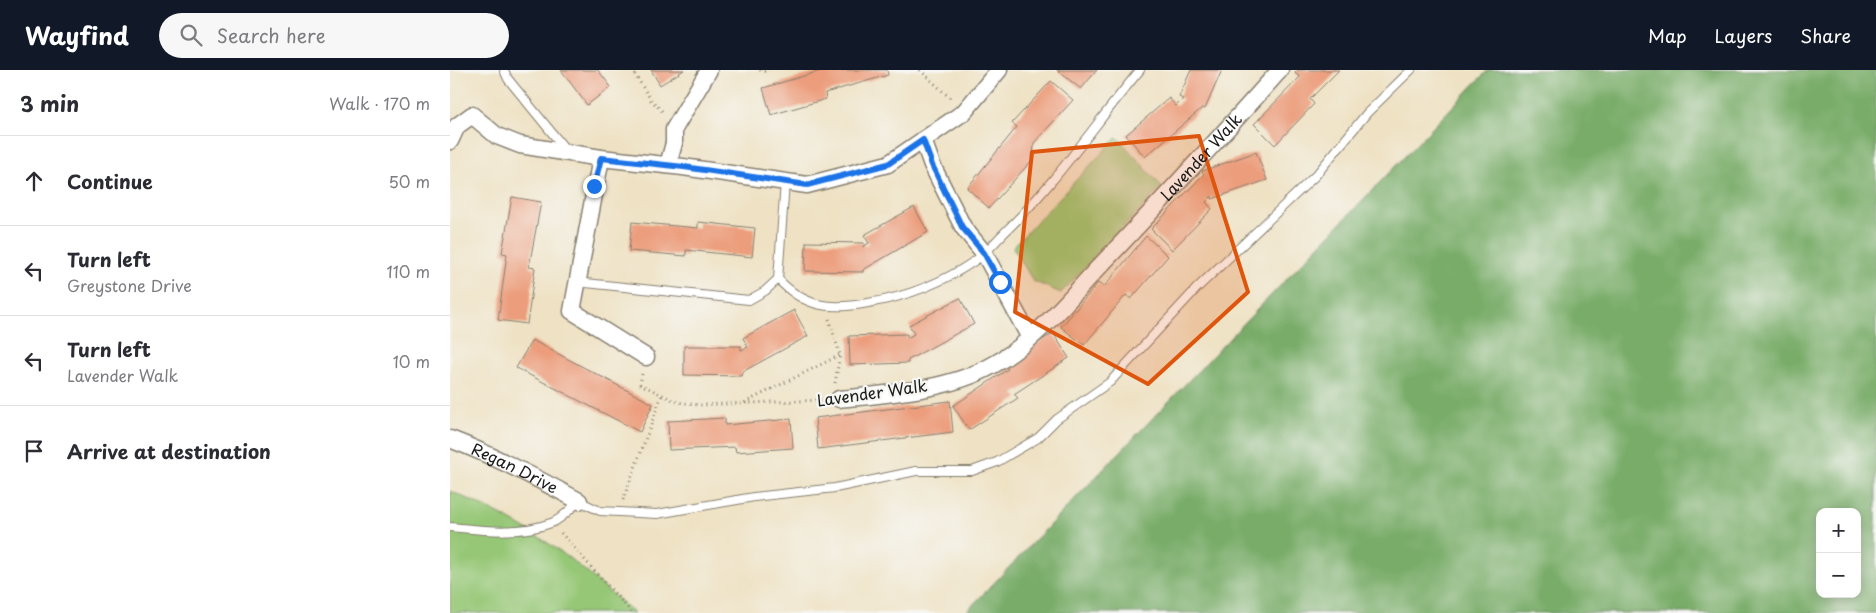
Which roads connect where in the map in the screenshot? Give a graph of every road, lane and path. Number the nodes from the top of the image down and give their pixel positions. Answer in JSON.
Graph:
{"nodes":[{"id":1,"x":504,"y":70,"type":"edge"},
{"id":2,"x":632,"y":70,"type":"edge"},
{"id":3,"x":708,"y":70,"type":"edge"},
{"id":4,"x":760,"y":70,"type":"edge"},
{"id":5,"x":769,"y":70,"type":"edge"},
{"id":6,"x":920,"y":70,"type":"edge"},
{"id":7,"x":999,"y":70,"type":"edge"},
{"id":8,"x":1140,"y":70,"type":"edge"},
{"id":9,"x":1280,"y":70,"type":"edge"},
{"id":10,"x":1411,"y":70,"type":"edge"},
{"id":11,"x":964,"y":112,"type":"junction"},
{"id":12,"x":674,"y":129,"type":"junction"},
{"id":13,"x":923,"y":140,"type":"junction"},
{"id":14,"x":450,"y":142,"type":"edge"},
{"id":15,"x":567,"y":152,"type":"junction"},
{"id":16,"x":601,"y":158,"type":"junction"},
{"id":17,"x":668,"y":165,"type":"junction"},
{"id":18,"x":785,"y":182,"type":"junction"},
{"id":19,"x":984,"y":253,"type":"junction"},
{"id":20,"x":778,"y":279,"type":"junction"},
{"id":21,"x":576,"y":282,"type":"junction"},
{"id":22,"x":815,"y":304,"type":"junction"},
{"id":23,"x":1030,"y":338,"type":"junction"},
{"id":24,"x":840,"y":355,"type":"junction"},
{"id":25,"x":646,"y":357,"type":"joint"},
{"id":26,"x":662,"y":395,"type":"junction"},
{"id":27,"x":839,"y":400,"type":"junction"},
{"id":28,"x":738,"y":405,"type":"junction"},
{"id":29,"x":450,"y":439,"type":"edge"},
{"id":30,"x":579,"y":502,"type":"junction"},
{"id":31,"x":619,"y":512,"type":"junction"},
{"id":32,"x":553,"y":523,"type":"junction"},
{"id":33,"x":450,"y":526,"type":"edge"},
{"id":34,"x":632,"y":613,"type":"edge"}],
"edges":[{"from":1,"to":15,"type":"lane"},
{"from":2,"to":12,"type":"path"},
{"from":3,"to":12,"type":"street"},
{"from":4,"to":5,"type":"path"},
{"from":6,"to":11,"type":"path"},
{"from":7,"to":11,"type":"street"},
{"from":8,"to":19,"type":"lane"},
{"from":9,"to":23,"type":"street","name":"Lavender Walk"},
{"from":10,"to":31,"type":"lane"},
{"from":11,"to":13,"type":"street"},
{"from":12,"to":17,"type":"street"},
{"from":13,"to":18,"type":"street"},
{"from":13,"to":19,"type":"street"},
{"from":14,"to":15,"type":"street"},
{"from":15,"to":16,"type":"street"},
{"from":16,"to":17,"type":"street"},
{"from":16,"to":21,"type":"street"},
{"from":17,"to":18,"type":"street"},
{"from":18,"to":20,"type":"lane"},
{"from":19,"to":22,"type":"lane"},
{"from":19,"to":23,"type":"street"},
{"from":20,"to":21,"type":"lane"},
{"from":20,"to":22,"type":"lane"},
{"from":21,"to":25,"type":"street"},
{"from":22,"to":24,"type":"path"},
{"from":23,"to":27,"type":"street","name":"Lavender Walk"},
{"from":24,"to":27,"type":"path"},
{"from":24,"to":28,"type":"path"},
{"from":25,"to":26,"type":"path","name":"Lavender Walk"},
{"from":26,"to":28,"type":"path","name":"Lavender Walk"},
{"from":26,"to":31,"type":"path"},
{"from":27,"to":28,"type":"path","name":"Lavender Walk"},
{"from":29,"to":30,"type":"street","name":"Regan Drive"},
{"from":30,"to":31,"type":"lane"},
{"from":30,"to":32,"type":"lane"},
{"from":32,"to":33,"type":"lane"},
{"from":32,"to":34,"type":"path"}]}
